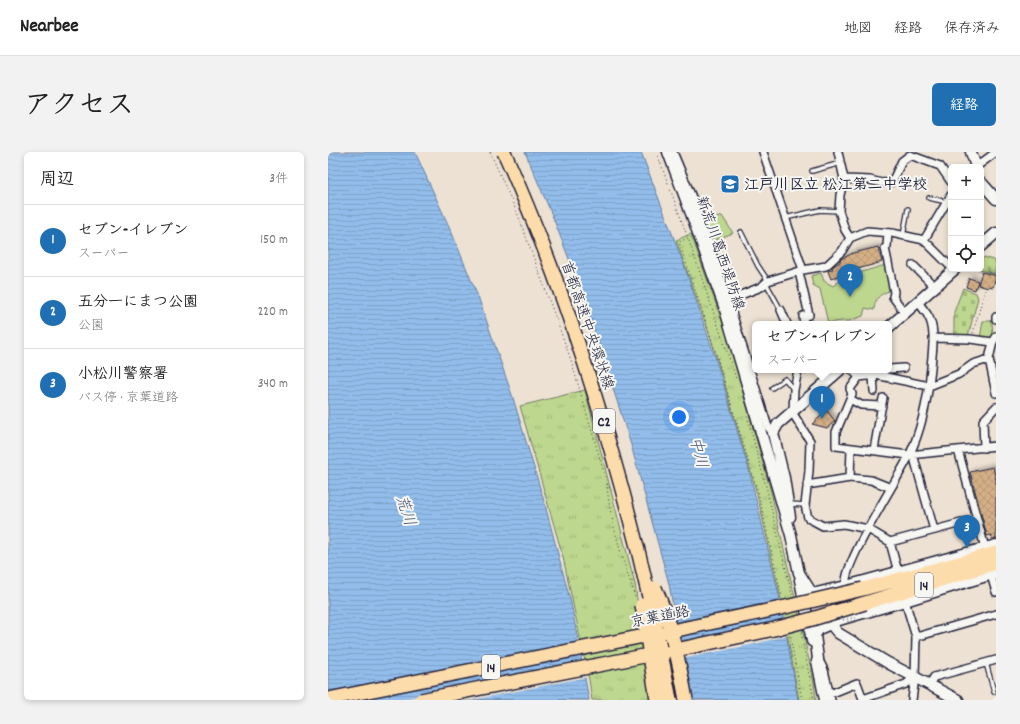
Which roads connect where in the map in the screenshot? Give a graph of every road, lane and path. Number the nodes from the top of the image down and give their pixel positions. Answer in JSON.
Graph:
{"nodes":[{"id":1,"x":490,"y":152,"type":"edge"},
{"id":2,"x":504,"y":152,"type":"edge"},
{"id":3,"x":513,"y":152,"type":"edge"},
{"id":4,"x":668,"y":152,"type":"edge"},
{"id":5,"x":673,"y":152,"type":"edge"},
{"id":6,"x":764,"y":152,"type":"edge"},
{"id":7,"x":838,"y":152,"type":"edge"},
{"id":8,"x":971,"y":152,"type":"edge"},
{"id":9,"x":996,"y":152,"type":"edge"},
{"id":10,"x":912,"y":154,"type":"edge"},
{"id":11,"x":658,"y":156,"type":"dead end"},
{"id":12,"x":840,"y":163,"type":"junction"},
{"id":13,"x":975,"y":164,"type":"edge"},
{"id":14,"x":980,"y":164,"type":"edge"},
{"id":15,"x":812,"y":171,"type":"dead end"},
{"id":16,"x":678,"y":172,"type":"junction"},
{"id":17,"x":948,"y":178,"type":"edge"},
{"id":18,"x":844,"y":179,"type":"junction"},
{"id":19,"x":984,"y":185,"type":"edge"},
{"id":20,"x":930,"y":198,"type":"dead end"},
{"id":21,"x":996,"y":199,"type":"edge"},
{"id":22,"x":948,"y":204,"type":"edge"},
{"id":23,"x":948,"y":205,"type":"edge"},
{"id":24,"x":908,"y":209,"type":"dead end"},
{"id":25,"x":839,"y":211,"type":"junction"},
{"id":26,"x":785,"y":218,"type":"junction"},
{"id":27,"x":740,"y":232,"type":"dead end"},
{"id":28,"x":888,"y":233,"type":"junction"},
{"id":29,"x":996,"y":233,"type":"edge"},
{"id":30,"x":903,"y":236,"type":"junction"},
{"id":31,"x":688,"y":238,"type":"junction"},
{"id":32,"x":850,"y":238,"type":"junction"},
{"id":33,"x":924,"y":240,"type":"junction"},
{"id":34,"x":984,"y":243,"type":"edge"},
{"id":35,"x":948,"y":264,"type":"edge"},
{"id":36,"x":913,"y":265,"type":"dead end"},
{"id":37,"x":801,"y":271,"type":"junction"},
{"id":38,"x":950,"y":272,"type":"edge"},
{"id":39,"x":767,"y":282,"type":"junction"},
{"id":40,"x":935,"y":287,"type":"junction"},
{"id":41,"x":985,"y":290,"type":"dead end"},
{"id":42,"x":728,"y":300,"type":"junction"},
{"id":43,"x":918,"y":302,"type":"junction"},
{"id":44,"x":781,"y":310,"type":"joint"},
{"id":45,"x":905,"y":313,"type":"junction"},
{"id":46,"x":786,"y":321,"type":"edge"},
{"id":47,"x":804,"y":321,"type":"edge"},
{"id":48,"x":892,"y":324,"type":"edge"},
{"id":49,"x":972,"y":337,"type":"dead end"},
{"id":50,"x":934,"y":338,"type":"junction"},
{"id":51,"x":994,"y":339,"type":"edge"},
{"id":52,"x":989,"y":359,"type":"junction"},
{"id":53,"x":904,"y":368,"type":"dead end"},
{"id":54,"x":892,"y":369,"type":"edge"},
{"id":55,"x":797,"y":373,"type":"edge"},
{"id":56,"x":837,"y":373,"type":"edge"},
{"id":57,"x":855,"y":373,"type":"edge"},
{"id":58,"x":879,"y":373,"type":"edge"},
{"id":59,"x":875,"y":375,"type":"junction"},
{"id":60,"x":859,"y":377,"type":"junction"},
{"id":61,"x":737,"y":380,"type":"dead end"},
{"id":62,"x":929,"y":386,"type":"junction"},
{"id":63,"x":772,"y":388,"type":"dead end"},
{"id":64,"x":794,"y":390,"type":"junction"},
{"id":65,"x":874,"y":391,"type":"dead end"},
{"id":66,"x":996,"y":393,"type":"edge"},
{"id":67,"x":883,"y":398,"type":"dead end"},
{"id":68,"x":850,"y":399,"type":"junction"},
{"id":69,"x":882,"y":406,"type":"junction"},
{"id":70,"x":996,"y":407,"type":"edge"},
{"id":71,"x":792,"y":412,"type":"junction"},
{"id":72,"x":747,"y":416,"type":"dead end"},
{"id":73,"x":773,"y":433,"type":"junction"},
{"id":74,"x":996,"y":446,"type":"edge"},
{"id":75,"x":851,"y":448,"type":"junction"},
{"id":76,"x":984,"y":448,"type":"junction"},
{"id":77,"x":874,"y":450,"type":"junction"},
{"id":78,"x":958,"y":450,"type":"junction"},
{"id":79,"x":911,"y":455,"type":"junction"},
{"id":80,"x":850,"y":478,"type":"junction"},
{"id":81,"x":807,"y":485,"type":"junction"},
{"id":82,"x":891,"y":488,"type":"junction"},
{"id":83,"x":626,"y":502,"type":"junction"},
{"id":84,"x":789,"y":504,"type":"junction"},
{"id":85,"x":805,"y":505,"type":"junction"},
{"id":86,"x":976,"y":519,"type":"junction"},
{"id":87,"x":868,"y":529,"type":"junction"},
{"id":88,"x":934,"y":530,"type":"junction"},
{"id":89,"x":791,"y":535,"type":"junction"},
{"id":90,"x":890,"y":542,"type":"junction"},
{"id":91,"x":996,"y":545,"type":"edge"},
{"id":92,"x":990,"y":550,"type":"edge"},
{"id":93,"x":994,"y":570,"type":"edge"},
{"id":94,"x":898,"y":572,"type":"junction"},
{"id":95,"x":799,"y":573,"type":"junction"},
{"id":96,"x":831,"y":583,"type":"dead end"},
{"id":97,"x":846,"y":586,"type":"junction"},
{"id":98,"x":656,"y":588,"type":"junction"},
{"id":99,"x":834,"y":591,"type":"dead end"},
{"id":100,"x":996,"y":592,"type":"edge"},
{"id":101,"x":782,"y":597,"type":"dead end"},
{"id":102,"x":794,"y":600,"type":"dead end"},
{"id":103,"x":905,"y":601,"type":"junction"},
{"id":104,"x":636,"y":603,"type":"dead end"},
{"id":105,"x":996,"y":614,"type":"edge"},
{"id":106,"x":830,"y":623,"type":"junction"},
{"id":107,"x":801,"y":633,"type":"dead end"},
{"id":108,"x":790,"y":636,"type":"dead end"},
{"id":109,"x":916,"y":637,"type":"junction"},
{"id":110,"x":996,"y":660,"type":"edge"},
{"id":111,"x":818,"y":663,"type":"junction"},
{"id":112,"x":986,"y":663,"type":"junction"},
{"id":113,"x":915,"y":677,"type":"junction"},
{"id":114,"x":929,"y":685,"type":"junction"},
{"id":115,"x":994,"y":692,"type":"dead end"},
{"id":116,"x":828,"y":698,"type":"edge"},
{"id":117,"x":328,"y":699,"type":"edge"},
{"id":118,"x":954,"y":699,"type":"edge"},
{"id":119,"x":422,"y":700,"type":"edge"},
{"id":120,"x":657,"y":700,"type":"edge"},
{"id":121,"x":670,"y":700,"type":"edge"},
{"id":122,"x":678,"y":700,"type":"edge"},
{"id":123,"x":686,"y":700,"type":"edge"},
{"id":124,"x":802,"y":700,"type":"edge"},
{"id":125,"x":814,"y":700,"type":"edge"},
{"id":126,"x":912,"y":700,"type":"edge"}],
"edges":[{"from":1,"to":104,"type":"path"},
{"from":2,"to":83,"type":"highway","name":"首都高速中央環状線","number":"C2","bridge":true},
{"from":3,"to":98,"type":"highway","name":"首都高速中央環状線","number":"C2"},
{"from":4,"to":16,"type":"street","name":"新荒川葛西堤防線"},
{"from":5,"to":16,"type":"street"},
{"from":6,"to":26,"type":"street"},
{"from":7,"to":12,"type":"street"},
{"from":8,"to":13,"type":"street"},
{"from":9,"to":14,"type":"street"},
{"from":10,"to":17,"type":"street"},
{"from":10,"to":18,"type":"street"},
{"from":11,"to":31,"type":"path"},
{"from":12,"to":15,"type":"lane"},
{"from":12,"to":18,"type":"street"},
{"from":16,"to":42,"type":"street"},
{"from":16,"to":89,"type":"street","name":"新荒川葛西堤防線"},
{"from":18,"to":25,"type":"street"},
{"from":19,"to":21,"type":"street"},
{"from":20,"to":22,"type":"lane"},
{"from":23,"to":33,"type":"street"},
{"from":24,"to":30,"type":"lane"},
{"from":25,"to":26,"type":"lane"},
{"from":25,"to":32,"type":"street"},
{"from":26,"to":37,"type":"street"},
{"from":27,"to":39,"type":"lane"},
{"from":28,"to":30,"type":"street"},
{"from":28,"to":32,"type":"street"},
{"from":28,"to":45,"type":"street"},
{"from":29,"to":34,"type":"street"},
{"from":30,"to":33,"type":"street"},
{"from":31,"to":61,"type":"path"},
{"from":31,"to":101,"type":"path"},
{"from":32,"to":37,"type":"street"},
{"from":33,"to":35,"type":"street"},
{"from":36,"to":40,"type":"street"},
{"from":37,"to":39,"type":"street"},
{"from":37,"to":47,"type":"street"},
{"from":38,"to":40,"type":"street"},
{"from":39,"to":42,"type":"street"},
{"from":39,"to":44,"type":"lane"},
{"from":40,"to":43,"type":"street"},
{"from":41,"to":49,"type":"path"},
{"from":42,"to":73,"type":"street"},
{"from":43,"to":45,"type":"street"},
{"from":43,"to":50,"type":"street"},
{"from":44,"to":46,"type":"street"},
{"from":45,"to":48,"type":"street"},
{"from":50,"to":51,"type":"street"},
{"from":50,"to":62,"type":"street"},
{"from":51,"to":52,"type":"street"},
{"from":52,"to":62,"type":"street"},
{"from":52,"to":66,"type":"street"},
{"from":53,"to":54,"type":"street"},
{"from":55,"to":64,"type":"street"},
{"from":56,"to":71,"type":"street"},
{"from":57,"to":60,"type":"street"},
{"from":58,"to":59,"type":"street"},
{"from":59,"to":60,"type":"street"},
{"from":59,"to":62,"type":"street"},
{"from":59,"to":65,"type":"street"},
{"from":60,"to":68,"type":"street"},
{"from":62,"to":79,"type":"street"},
{"from":63,"to":64,"type":"lane"},
{"from":64,"to":71,"type":"street"},
{"from":67,"to":69,"type":"street"},
{"from":68,"to":69,"type":"street"},
{"from":68,"to":75,"type":"street"},
{"from":69,"to":77,"type":"street"},
{"from":70,"to":76,"type":"street"},
{"from":71,"to":73,"type":"street"},
{"from":71,"to":81,"type":"street"},
{"from":72,"to":102,"type":"path"},
{"from":73,"to":84,"type":"street"},
{"from":74,"to":76,"type":"street"},
{"from":75,"to":77,"type":"street"},
{"from":75,"to":80,"type":"street"},
{"from":76,"to":78,"type":"street"},
{"from":77,"to":79,"type":"street"},
{"from":78,"to":79,"type":"street"},
{"from":78,"to":86,"type":"street"},
{"from":79,"to":82,"type":"street"},
{"from":79,"to":88,"type":"street"},
{"from":80,"to":81,"type":"street"},
{"from":80,"to":82,"type":"street"},
{"from":81,"to":85,"type":"street"},
{"from":82,"to":87,"type":"street"},
{"from":83,"to":120,"type":"highway","bridge":true},
{"from":83,"to":121,"type":"highway","name":"首都高速中央環状線","number":"C2","bridge":true},
{"from":84,"to":85,"type":"lane"},
{"from":84,"to":89,"type":"street"},
{"from":85,"to":87,"type":"street"},
{"from":86,"to":88,"type":"street"},
{"from":86,"to":92,"type":"street"},
{"from":87,"to":90,"type":"street"},
{"from":87,"to":97,"type":"street"},
{"from":88,"to":90,"type":"street"},
{"from":89,"to":95,"type":"street","name":"新荒川葛西堤防線"},
{"from":90,"to":94,"type":"street"},
{"from":91,"to":92,"type":"street"},
{"from":92,"to":94,"type":"street"},
{"from":92,"to":117,"type":"highway","name":"京葉道路","number":"14","bridge":true},
{"from":93,"to":100,"type":"street"},
{"from":93,"to":103,"type":"street"},
{"from":93,"to":119,"type":"highway","number":"14","bridge":true},
{"from":94,"to":97,"type":"street"},
{"from":95,"to":97,"type":"street","name":"新荒川葛西堤防線"},
{"from":95,"to":111,"type":"street","name":"新荒川葛西堤防線"},
{"from":96,"to":99,"type":"path","bridge":true},
{"from":98,"to":122,"type":"highway","name":"首都高速中央環状線","number":"C2","bridge":true},
{"from":98,"to":123,"type":"highway","bridge":true},
{"from":103,"to":106,"type":"street"},
{"from":103,"to":109,"type":"street"},
{"from":105,"to":109,"type":"street"},
{"from":106,"to":111,"type":"street","name":"新荒川葛西堤防線"},
{"from":106,"to":113,"type":"street"},
{"from":107,"to":125,"type":"path"},
{"from":108,"to":124,"type":"path"},
{"from":109,"to":113,"type":"street"},
{"from":110,"to":112,"type":"street"},
{"from":111,"to":116,"type":"street","name":"新荒川葛西堤防線"},
{"from":112,"to":114,"type":"street"},
{"from":112,"to":115,"type":"lane"},
{"from":113,"to":114,"type":"street"},
{"from":113,"to":116,"type":"street"},
{"from":113,"to":126,"type":"street"},
{"from":114,"to":118,"type":"street"}]}
